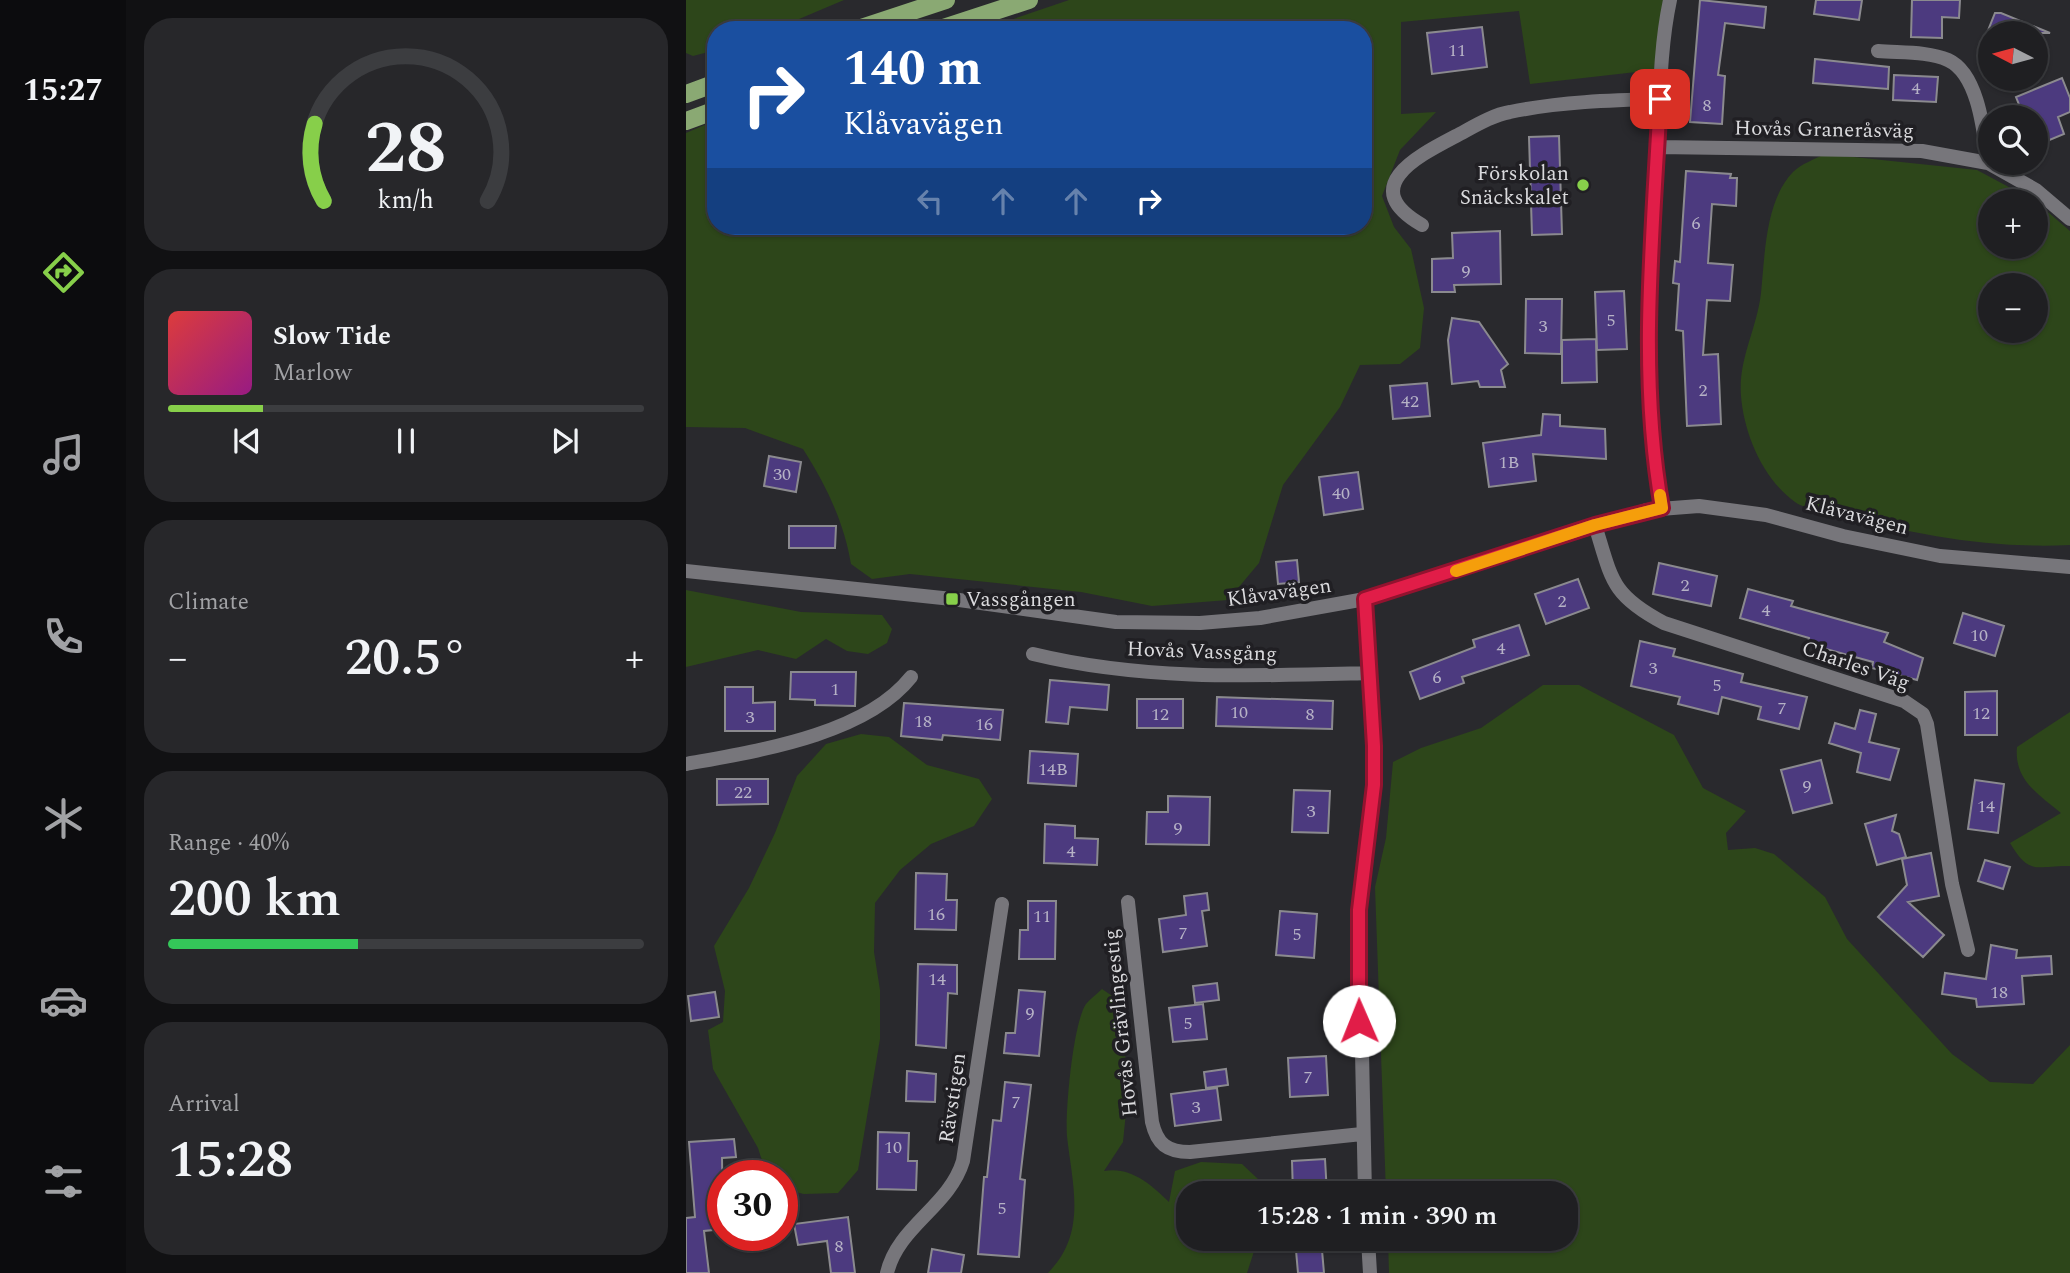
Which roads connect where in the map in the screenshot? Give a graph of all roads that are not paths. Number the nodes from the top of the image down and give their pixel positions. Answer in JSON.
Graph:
{"nodes":[{"id":1,"x":946,"y":0,"type":"edge"},
{"id":2,"x":1028,"y":0,"type":"edge"},
{"id":3,"x":1670,"y":0,"type":"edge"},
{"id":4,"x":882,"y":21,"type":"edge"},
{"id":5,"x":964,"y":21,"type":"edge"},
{"id":6,"x":1878,"y":51,"type":"dead end"},
{"id":7,"x":707,"y":86,"type":"edge"},
{"id":8,"x":686,"y":94,"type":"edge"},
{"id":9,"x":1660,"y":99,"type":"junction"},
{"id":10,"x":1978,"y":110,"type":"edge"},
{"id":11,"x":707,"y":113,"type":"edge"},
{"id":12,"x":686,"y":121,"type":"edge"},
{"id":13,"x":1658,"y":147,"type":"junction"},
{"id":14,"x":1978,"y":161,"type":"edge"},
{"id":15,"x":2009,"y":175,"type":"edge"},
{"id":16,"x":2070,"y":219,"type":"edge"},
{"id":17,"x":1422,"y":225,"type":"dead end"},
{"id":18,"x":1662,"y":508,"type":"junction"},
{"id":19,"x":1595,"y":525,"type":"junction"},
{"id":20,"x":2070,"y":567,"type":"edge"},
{"id":21,"x":686,"y":571,"type":"edge"},
{"id":22,"x":1365,"y":599,"type":"junction"},
{"id":23,"x":1033,"y":654,"type":"dead end"},
{"id":24,"x":1371,"y":673,"type":"junction"},
{"id":25,"x":911,"y":677,"type":"dead end"},
{"id":26,"x":686,"y":764,"type":"edge"},
{"id":27,"x":1128,"y":902,"type":"dead end"},
{"id":28,"x":1002,"y":904,"type":"dead end"},
{"id":29,"x":1968,"y":950,"type":"dead end"},
{"id":30,"x":1362,"y":1134,"type":"junction"},
{"id":31,"x":1364,"y":1181,"type":"edge"},
{"id":32,"x":1369,"y":1251,"type":"edge"},
{"id":33,"x":887,"y":1273,"type":"edge"},
{"id":34,"x":1370,"y":1273,"type":"edge"}],
"edges":[{"from":1,"to":4,"type":"main road"},
{"from":2,"to":5,"type":"main road"},
{"from":3,"to":9,"type":"street"},
{"from":6,"to":10,"type":"street"},
{"from":7,"to":8,"type":"main road"},
{"from":9,"to":13,"type":"street"},
{"from":9,"to":17,"type":"street"},
{"from":11,"to":12,"type":"main road"},
{"from":13,"to":14,"type":"street","name":"Hovås Graneråsväg"},
{"from":13,"to":18,"type":"street"},
{"from":15,"to":16,"type":"street","name":"Hovås Graneråsväg"},
{"from":18,"to":19,"type":"street","name":"Klåvavägen"},
{"from":18,"to":20,"type":"street","name":"Klåvavägen"},
{"from":19,"to":22,"type":"street","name":"Klåvavägen"},
{"from":19,"to":29,"type":"street","name":"Charles Väg"},
{"from":21,"to":22,"type":"street","name":"Klåvavägen"},
{"from":22,"to":24,"type":"street"},
{"from":23,"to":24,"type":"street","name":"Hovås Vassgång"},
{"from":24,"to":30,"type":"street"},
{"from":25,"to":26,"type":"street"},
{"from":27,"to":30,"type":"street","name":"Hovås Grävlingestig"},
{"from":28,"to":33,"type":"street","name":"Rävstigen"},
{"from":30,"to":31,"type":"street"},
{"from":32,"to":34,"type":"street"}]}
